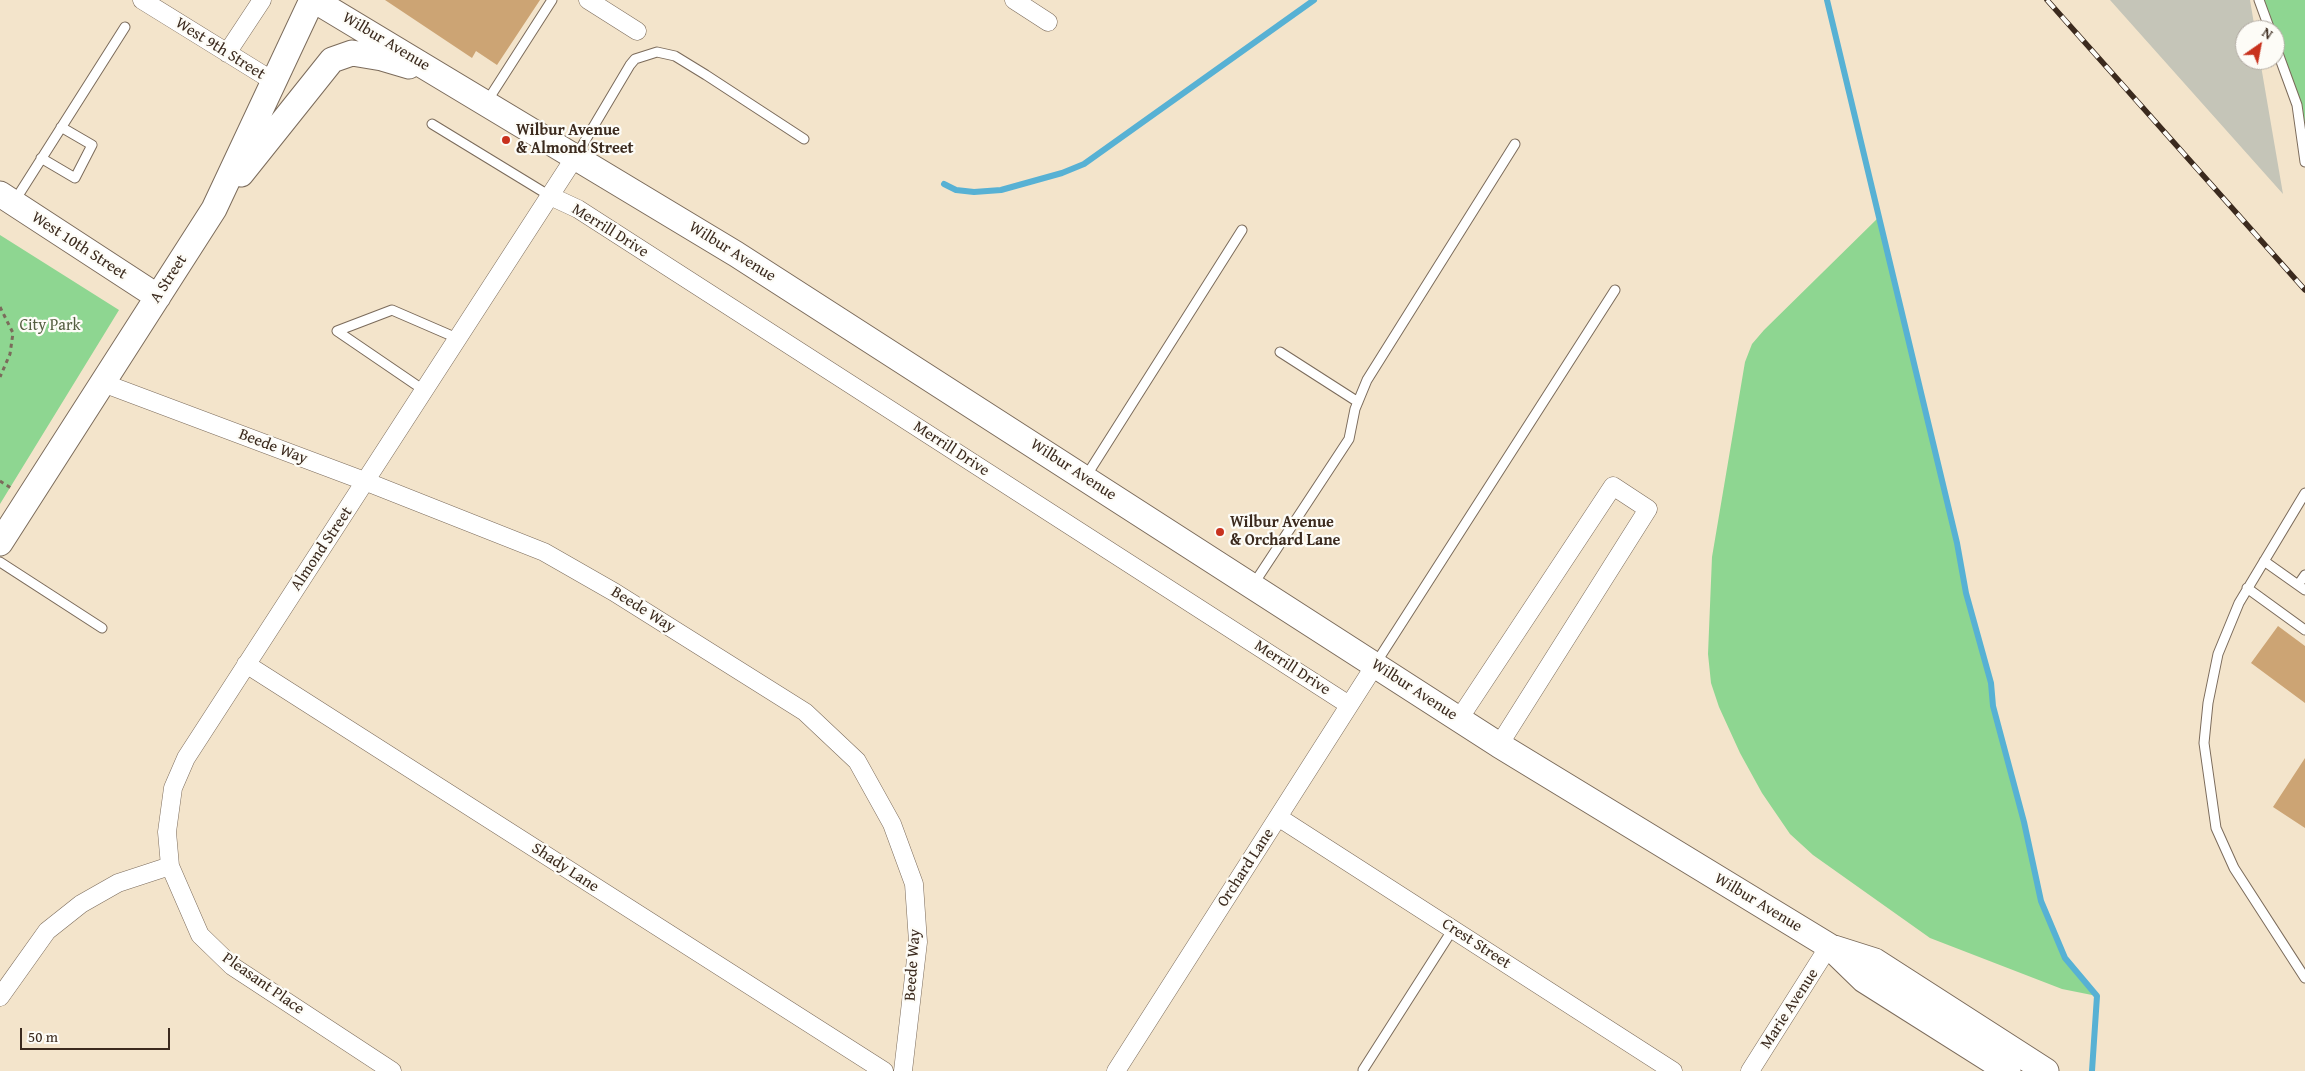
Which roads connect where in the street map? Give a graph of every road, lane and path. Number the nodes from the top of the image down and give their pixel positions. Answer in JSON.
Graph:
{"nodes":[{"id":1,"x":142,"y":0,"type":"edge"},
{"id":2,"x":262,"y":0,"type":"edge"},
{"id":3,"x":313,"y":0,"type":"edge"},
{"id":4,"x":552,"y":0,"type":"edge"},
{"id":5,"x":588,"y":0,"type":"edge"},
{"id":6,"x":1014,"y":0,"type":"edge"},
{"id":7,"x":2259,"y":0,"type":"edge"},
{"id":8,"x":2266,"y":20,"type":"edge"},
{"id":9,"x":1048,"y":22,"type":"dead end"},
{"id":10,"x":125,"y":27,"type":"dead end"},
{"id":11,"x":636,"y":31,"type":"dead end"},
{"id":12,"x":227,"y":53,"type":"junction"},
{"id":13,"x":2284,"y":70,"type":"edge"},
{"id":14,"x":444,"y":78,"type":"junction"},
{"id":15,"x":273,"y":81,"type":"junction"},
{"id":16,"x":486,"y":103,"type":"junction"},
{"id":17,"x":432,"y":124,"type":"dead end"},
{"id":18,"x":61,"y":127,"type":"junction"},
{"id":19,"x":804,"y":139,"type":"dead end"},
{"id":20,"x":1515,"y":144,"type":"dead end"},
{"id":21,"x":575,"y":157,"type":"junction"},
{"id":22,"x":41,"y":158,"type":"junction"},
{"id":23,"x":2305,"y":162,"type":"edge"},
{"id":24,"x":550,"y":196,"type":"junction"},
{"id":25,"x":7,"y":198,"type":"edge"},
{"id":26,"x":214,"y":209,"type":"junction"},
{"id":27,"x":1242,"y":230,"type":"dead end"},
{"id":28,"x":1615,"y":290,"type":"dead end"},
{"id":29,"x":158,"y":297,"type":"junction"},
{"id":30,"x":0,"y":307,"type":"edge"},
{"id":31,"x":459,"y":339,"type":"junction"},
{"id":32,"x":1280,"y":352,"type":"dead end"},
{"id":33,"x":0,"y":377,"type":"edge"},
{"id":34,"x":103,"y":383,"type":"junction"},
{"id":35,"x":425,"y":391,"type":"junction"},
{"id":36,"x":1358,"y":402,"type":"junction"},
{"id":37,"x":1085,"y":478,"type":"junction"},
{"id":38,"x":366,"y":482,"type":"junction"},
{"id":39,"x":2305,"y":493,"type":"edge"},
{"id":40,"x":0,"y":544,"type":"edge"},
{"id":41,"x":2264,"y":561,"type":"junction"},
{"id":42,"x":0,"y":562,"type":"edge"},
{"id":43,"x":2305,"y":575,"type":"edge"},
{"id":44,"x":1253,"y":586,"type":"junction"},
{"id":45,"x":2302,"y":587,"type":"edge"},
{"id":46,"x":2247,"y":588,"type":"junction"},
{"id":47,"x":102,"y":628,"type":"dead end"},
{"id":48,"x":2305,"y":630,"type":"edge"},
{"id":49,"x":246,"y":664,"type":"junction"},
{"id":50,"x":1375,"y":665,"type":"junction"},
{"id":51,"x":1349,"y":705,"type":"junction"},
{"id":52,"x":1459,"y":719,"type":"junction"},
{"id":53,"x":1500,"y":745,"type":"junction"},
{"id":54,"x":1278,"y":817,"type":"junction"},
{"id":55,"x":170,"y":866,"type":"junction"},
{"id":56,"x":1453,"y":929,"type":"junction"},
{"id":57,"x":1829,"y":946,"type":"junction"},
{"id":58,"x":2304,"y":976,"type":"edge"},
{"id":59,"x":0,"y":997,"type":"edge"},
{"id":60,"x":1363,"y":1070,"type":"edge"},
{"id":61,"x":392,"y":1071,"type":"edge"},
{"id":62,"x":884,"y":1071,"type":"edge"},
{"id":63,"x":903,"y":1071,"type":"edge"},
{"id":64,"x":1116,"y":1071,"type":"edge"},
{"id":65,"x":1673,"y":1071,"type":"edge"},
{"id":66,"x":1750,"y":1071,"type":"edge"},
{"id":67,"x":2008,"y":1071,"type":"edge"},
{"id":68,"x":2046,"y":1071,"type":"edge"}],
"edges":[{"from":1,"to":12,"type":"street","name":"West 9th Street"},
{"from":2,"to":12,"type":"street"},
{"from":3,"to":14,"type":"main road","name":"Wilbur Avenue"},
{"from":3,"to":15,"type":"main road","name":"A Street"},
{"from":4,"to":16,"type":"lane"},
{"from":5,"to":11,"type":"street"},
{"from":6,"to":9,"type":"street"},
{"from":7,"to":8,"type":"lane"},
{"from":10,"to":18,"type":"lane"},
{"from":12,"to":15,"type":"street","name":"West 9th Street"},
{"from":13,"to":23,"type":"lane"},
{"from":14,"to":16,"type":"main road","name":"Wilbur Avenue"},
{"from":14,"to":26,"type":"main road"},
{"from":15,"to":26,"type":"main road","name":"A Street"},
{"from":16,"to":21,"type":"main road","name":"Wilbur Avenue"},
{"from":17,"to":24,"type":"lane"},
{"from":18,"to":22,"type":"lane"},
{"from":18,"to":22,"type":"lane"},
{"from":19,"to":21,"type":"lane","name":"Almond Street"},
{"from":20,"to":36,"type":"lane"},
{"from":21,"to":24,"type":"street","name":"Almond Street"},
{"from":21,"to":37,"type":"main road","name":"Wilbur Avenue"},
{"from":22,"to":25,"type":"lane"},
{"from":24,"to":31,"type":"street","name":"Almond Street"},
{"from":24,"to":51,"type":"street","name":"Merrill Drive"},
{"from":25,"to":29,"type":"main road","name":"West 10th Street"},
{"from":26,"to":29,"type":"main road","name":"A Street"},
{"from":27,"to":37,"type":"lane"},
{"from":28,"to":50,"type":"lane"},
{"from":29,"to":34,"type":"main road","name":"A Street"},
{"from":30,"to":33,"type":"path"},
{"from":31,"to":35,"type":"street","name":"Almond Street"},
{"from":31,"to":35,"type":"lane"},
{"from":32,"to":36,"type":"lane"},
{"from":34,"to":38,"type":"street","name":"Beede Way"},
{"from":34,"to":40,"type":"main road","name":"A Street"},
{"from":35,"to":38,"type":"street","name":"Almond Street"},
{"from":36,"to":44,"type":"lane"},
{"from":37,"to":44,"type":"main road","name":"Wilbur Avenue"},
{"from":38,"to":49,"type":"street","name":"Almond Street"},
{"from":38,"to":63,"type":"street","name":"Beede Way"},
{"from":39,"to":41,"type":"lane"},
{"from":41,"to":45,"type":"lane"},
{"from":41,"to":46,"type":"lane"},
{"from":42,"to":47,"type":"lane"},
{"from":43,"to":45,"type":"lane"},
{"from":44,"to":50,"type":"main road","name":"Wilbur Avenue"},
{"from":46,"to":48,"type":"lane"},
{"from":46,"to":58,"type":"lane"},
{"from":49,"to":55,"type":"street","name":"Almond Street"},
{"from":49,"to":62,"type":"street","name":"Shady Lane"},
{"from":50,"to":51,"type":"street","name":"Orchard Lane"},
{"from":50,"to":52,"type":"main road","name":"Wilbur Avenue"},
{"from":51,"to":54,"type":"street","name":"Orchard Lane"},
{"from":52,"to":53,"type":"main road","name":"Wilbur Avenue"},
{"from":52,"to":53,"type":"street"},
{"from":53,"to":57,"type":"main road","name":"Wilbur Avenue"},
{"from":54,"to":56,"type":"street","name":"Crest Street"},
{"from":54,"to":64,"type":"street","name":"Orchard Lane"},
{"from":55,"to":59,"type":"street"},
{"from":55,"to":61,"type":"street","name":"Pleasant Place"},
{"from":56,"to":60,"type":"lane"},
{"from":56,"to":65,"type":"street","name":"Crest Street"},
{"from":57,"to":66,"type":"street","name":"Marie Avenue"},
{"from":57,"to":67,"type":"main road","name":"Wilbur Avenue"},
{"from":57,"to":68,"type":"main road","name":"Wilbur Avenue"}]}
